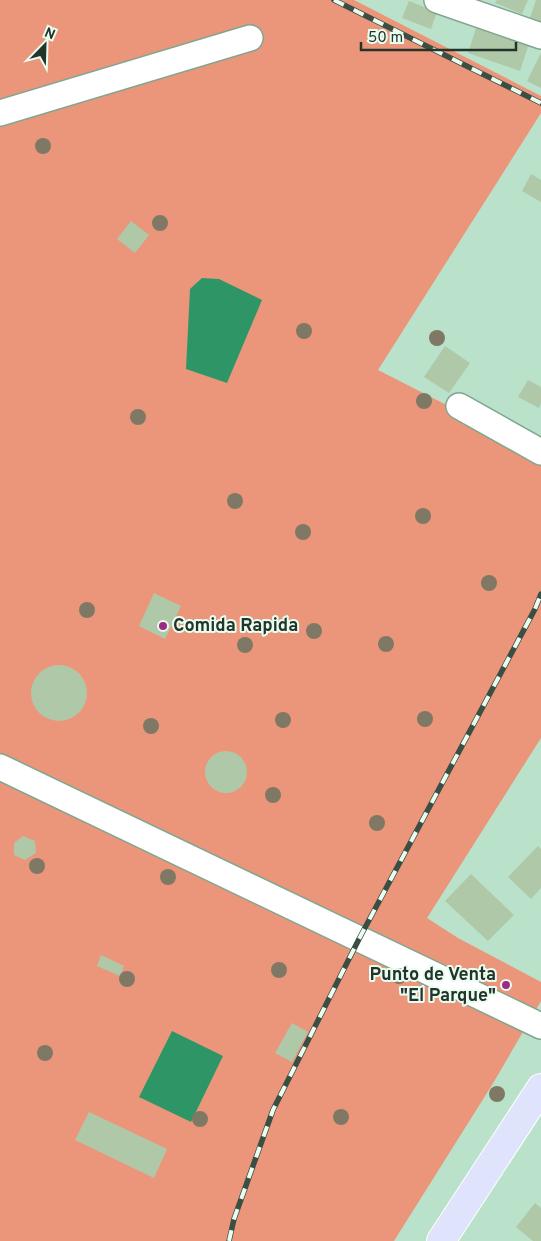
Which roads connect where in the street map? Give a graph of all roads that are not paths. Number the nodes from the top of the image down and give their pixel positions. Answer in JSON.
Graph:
{"nodes":[{"id":1,"x":437,"y":0,"type":"edge"},
{"id":2,"x":541,"y":36,"type":"edge"},
{"id":3,"x":250,"y":38,"type":"dead end"},
{"id":4,"x":0,"y":113,"type":"edge"},
{"id":5,"x":459,"y":406,"type":"dead end"},
{"id":6,"x":541,"y":452,"type":"edge"},
{"id":7,"x":0,"y":768,"type":"edge"},
{"id":8,"x":541,"y":1026,"type":"edge"},
{"id":9,"x":541,"y":1088,"type":"edge"},
{"id":10,"x":441,"y":1241,"type":"edge"}],
"edges":[{"from":1,"to":2,"type":"street"},
{"from":3,"to":4,"type":"street"},
{"from":5,"to":6,"type":"street"},
{"from":7,"to":8,"type":"street"},
{"from":9,"to":10,"type":"main road"}]}
